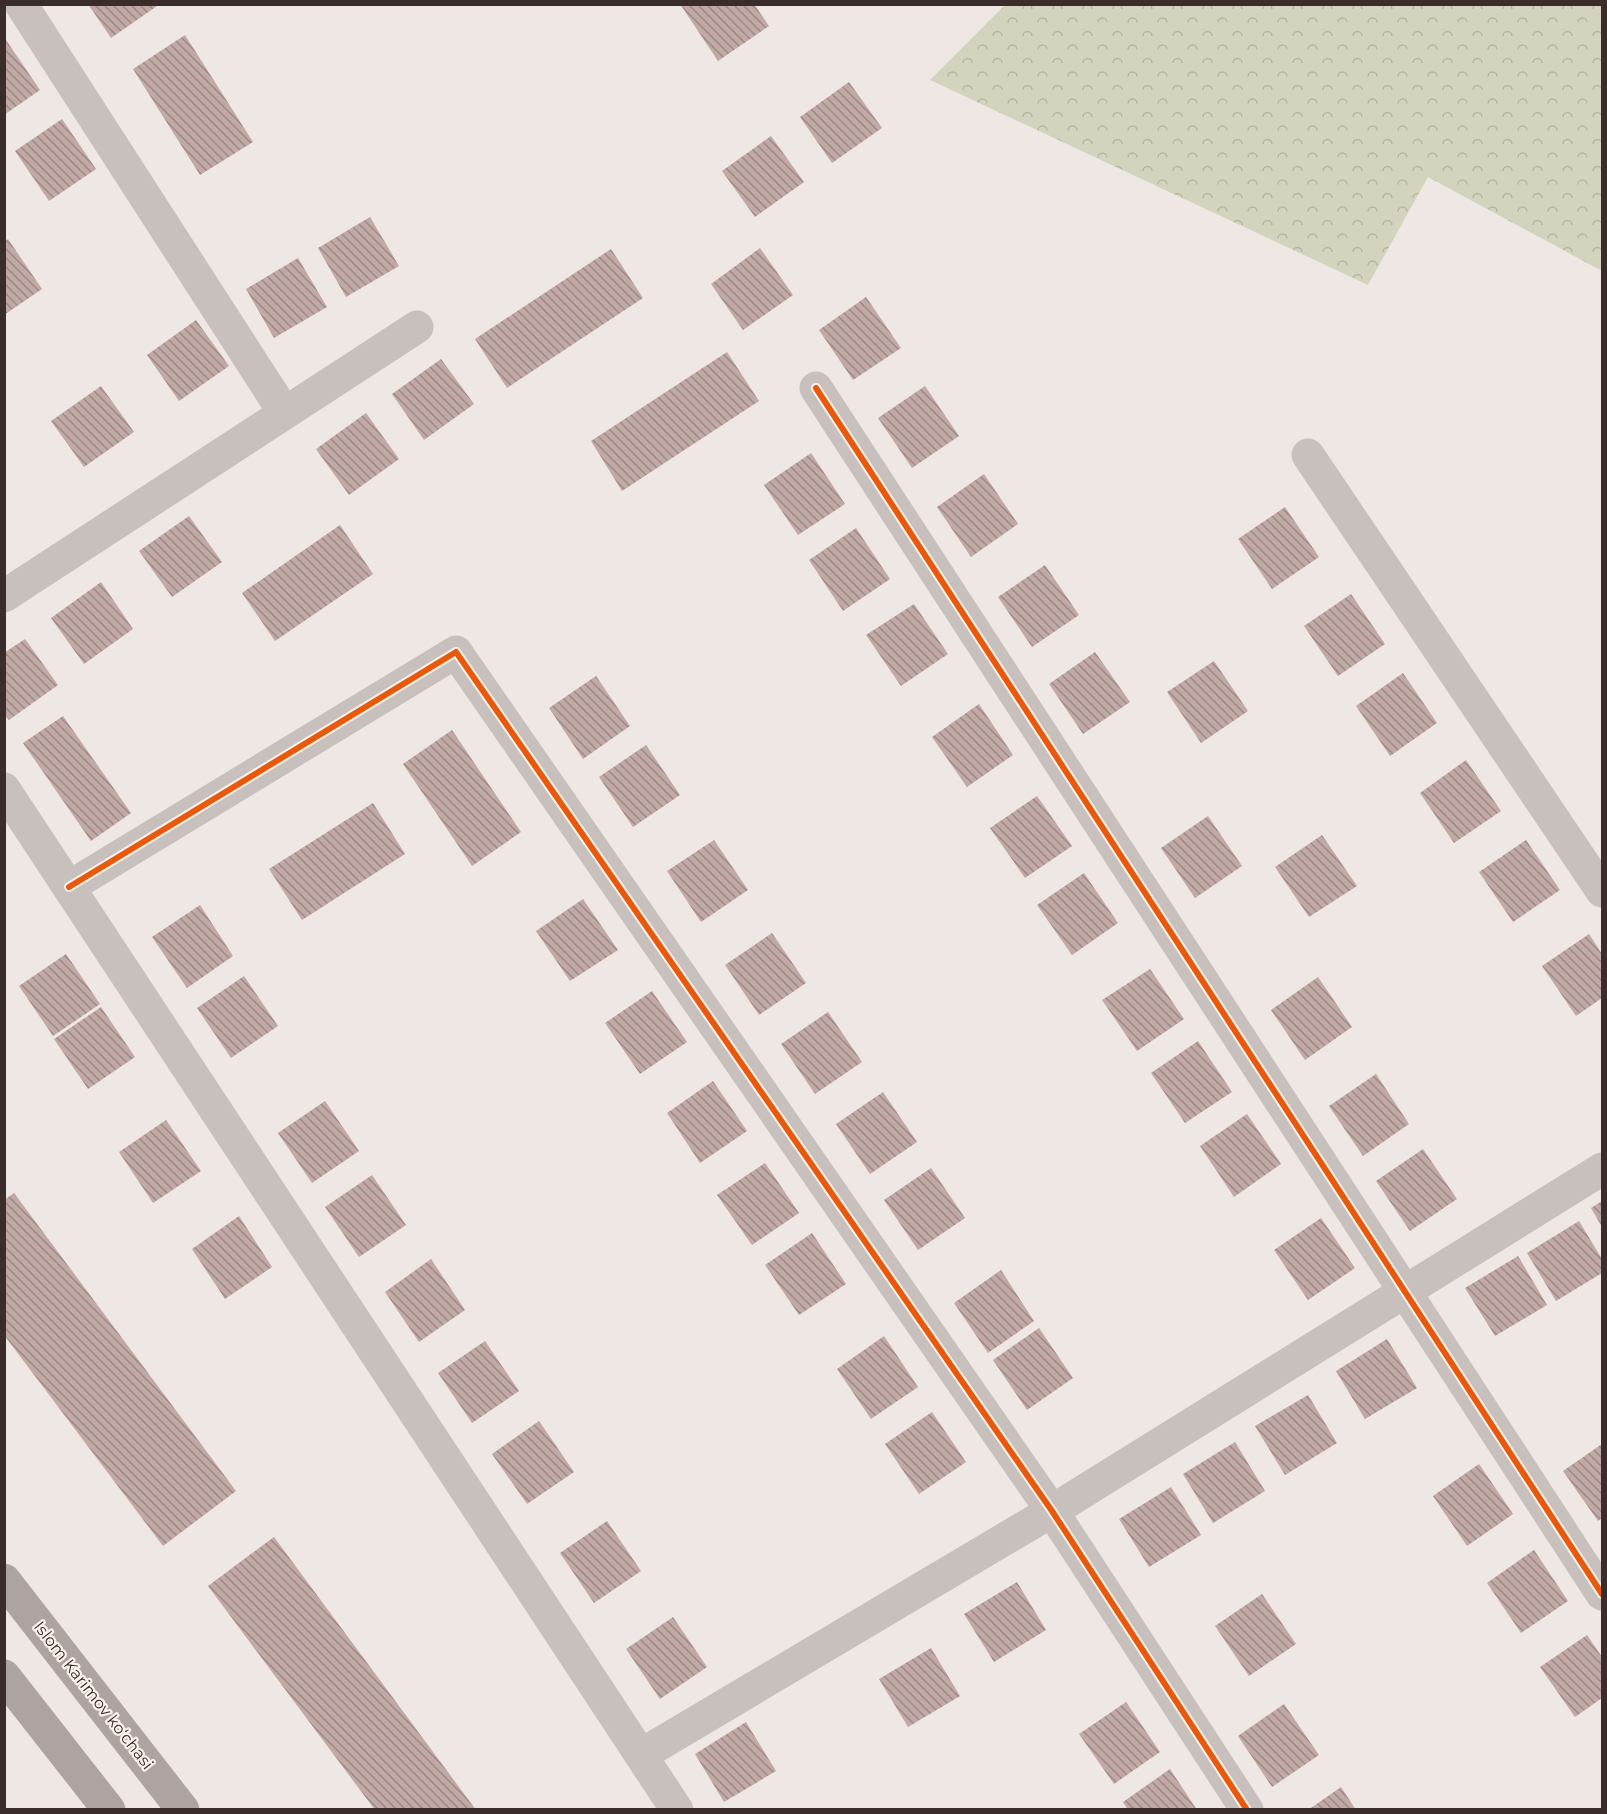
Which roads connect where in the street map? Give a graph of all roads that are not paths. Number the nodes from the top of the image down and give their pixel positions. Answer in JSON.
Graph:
{"nodes":[{"id":1,"x":21,"y":4,"type":"edge"},
{"id":2,"x":417,"y":327,"type":"dead end"},
{"id":3,"x":816,"y":388,"type":"dead end"},
{"id":4,"x":284,"y":412,"type":"junction"},
{"id":5,"x":1308,"y":455,"type":"dead end"},
{"id":6,"x":4,"y":596,"type":"edge"},
{"id":7,"x":4,"y":789,"type":"edge"},
{"id":8,"x":69,"y":887,"type":"junction"},
{"id":9,"x":1602,"y":891,"type":"edge"},
{"id":10,"x":1602,"y":1169,"type":"edge"},
{"id":11,"x":1406,"y":1292,"type":"junction"},
{"id":12,"x":1052,"y":1511,"type":"junction"},
{"id":13,"x":4,"y":1580,"type":"edge"},
{"id":14,"x":1602,"y":1594,"type":"edge"},
{"id":15,"x":4,"y":1676,"type":"edge"},
{"id":16,"x":641,"y":1755,"type":"junction"},
{"id":17,"x":109,"y":1809,"type":"edge"},
{"id":18,"x":183,"y":1809,"type":"edge"},
{"id":19,"x":677,"y":1809,"type":"edge"},
{"id":20,"x":1247,"y":1809,"type":"edge"}],
"edges":[{"from":1,"to":4,"type":"street"},
{"from":2,"to":4,"type":"street"},
{"from":3,"to":11,"type":"street"},
{"from":4,"to":6,"type":"street"},
{"from":5,"to":9,"type":"street"},
{"from":7,"to":8,"type":"street"},
{"from":8,"to":12,"type":"street"},
{"from":8,"to":16,"type":"street"},
{"from":10,"to":11,"type":"street"},
{"from":11,"to":12,"type":"street"},
{"from":11,"to":14,"type":"street"},
{"from":12,"to":16,"type":"street"},
{"from":12,"to":20,"type":"street"},
{"from":13,"to":18,"type":"main road","name":"Islom Karimov ko‘chasi"},
{"from":15,"to":17,"type":"main road"},
{"from":16,"to":19,"type":"street"}]}
